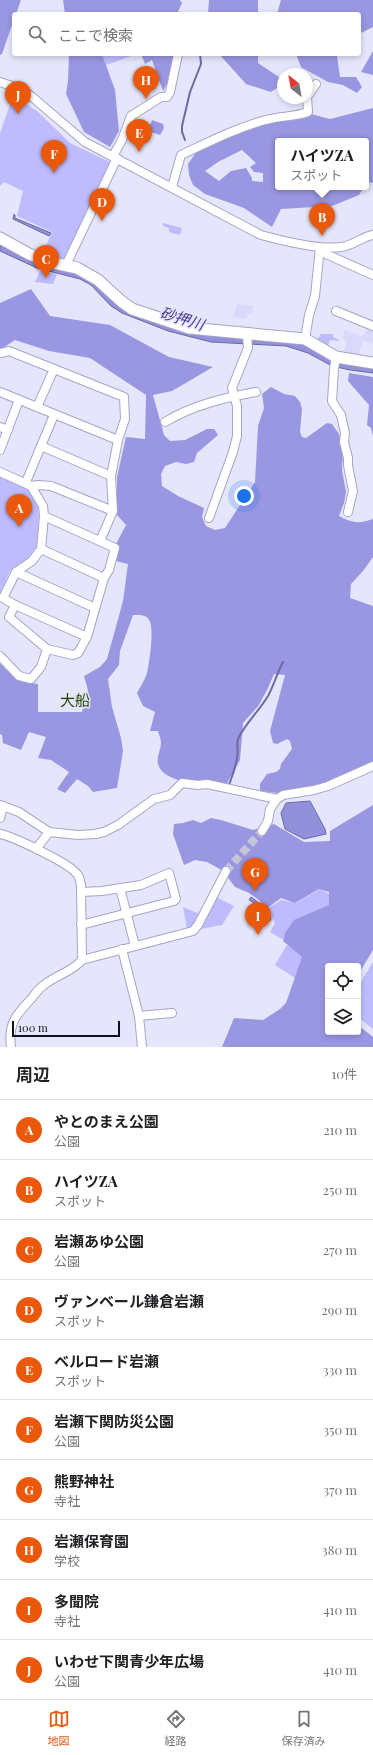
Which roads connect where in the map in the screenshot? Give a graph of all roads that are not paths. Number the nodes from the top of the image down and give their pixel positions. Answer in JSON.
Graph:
{"nodes":[{"id":1,"x":178,"y":56,"type":"edge"},
{"id":2,"x":0,"y":82,"type":"edge"},
{"id":3,"x":316,"y":84,"type":"dead end"},
{"id":4,"x":115,"y":157,"type":"junction"},
{"id":5,"x":172,"y":187,"type":"junction"},
{"id":6,"x":373,"y":235,"type":"edge"},
{"id":7,"x":0,"y":238,"type":"edge"},
{"id":8,"x":321,"y":247,"type":"junction"},
{"id":9,"x":66,"y":265,"type":"junction"},
{"id":10,"x":373,"y":275,"type":"edge"},
{"id":11,"x":336,"y":311,"type":"dead end"},
{"id":12,"x":373,"y":326,"type":"edge"},
{"id":13,"x":247,"y":336,"type":"junction"},
{"id":14,"x":305,"y":340,"type":"junction"},
{"id":15,"x":0,"y":353,"type":"edge"},
{"id":16,"x":336,"y":358,"type":"junction"},
{"id":17,"x":373,"y":363,"type":"edge"},
{"id":18,"x":54,"y":369,"type":"junction"},
{"id":19,"x":0,"y":392,"type":"edge"},
{"id":20,"x":256,"y":392,"type":"dead end"},
{"id":21,"x":234,"y":396,"type":"junction"},
{"id":22,"x":19,"y":400,"type":"junction"},
{"id":23,"x":37,"y":407,"type":"junction"},
{"id":24,"x":54,"y":414,"type":"junction"},
{"id":25,"x":165,"y":422,"type":"dead end"},
{"id":26,"x":4,"y":428,"type":"edge"},
{"id":27,"x":118,"y":440,"type":"junction"},
{"id":28,"x":41,"y":446,"type":"junction"},
{"id":29,"x":0,"y":450,"type":"edge"},
{"id":30,"x":0,"y":472,"type":"edge"},
{"id":31,"x":112,"y":476,"type":"junction"},
{"id":32,"x":28,"y":484,"type":"junction"},
{"id":33,"x":113,"y":511,"type":"junction"},
{"id":34,"x":348,"y":512,"type":"dead end"},
{"id":35,"x":44,"y":516,"type":"junction"},
{"id":36,"x":209,"y":518,"type":"dead end"},
{"id":37,"x":100,"y":541,"type":"junction"},
{"id":38,"x":41,"y":549,"type":"junction"},
{"id":39,"x":16,"y":572,"type":"junction"},
{"id":40,"x":104,"y":578,"type":"junction"},
{"id":41,"x":15,"y":605,"type":"junction"},
{"id":42,"x":95,"y":608,"type":"junction"},
{"id":43,"x":87,"y":637,"type":"junction"},
{"id":44,"x":47,"y":649,"type":"junction"},
{"id":45,"x":0,"y":656,"type":"edge"},
{"id":46,"x":373,"y":766,"type":"edge"},
{"id":47,"x":277,"y":799,"type":"junction"},
{"id":48,"x":1,"y":806,"type":"edge"},
{"id":49,"x":0,"y":818,"type":"edge"},
{"id":50,"x":262,"y":831,"type":"tunnel mouth"},
{"id":51,"x":49,"y":832,"type":"junction"},
{"id":52,"x":0,"y":834,"type":"edge"},
{"id":53,"x":36,"y":849,"type":"junction"},
{"id":54,"x":226,"y":871,"type":"tunnel mouth"},
{"id":55,"x":120,"y":888,"type":"junction"},
{"id":56,"x":81,"y":892,"type":"junction"},
{"id":57,"x":127,"y":914,"type":"junction"},
{"id":58,"x":81,"y":925,"type":"junction"},
{"id":59,"x":135,"y":946,"type":"junction"},
{"id":60,"x":122,"y":949,"type":"junction"},
{"id":61,"x":82,"y":960,"type":"junction"},
{"id":62,"x":172,"y":1013,"type":"dead end"},
{"id":63,"x":139,"y":1016,"type":"junction"},
{"id":64,"x":11,"y":1047,"type":"edge"},
{"id":65,"x":142,"y":1047,"type":"edge"}],
"edges":[{"from":1,"to":4,"type":"street"},
{"from":2,"to":4,"type":"street"},
{"from":3,"to":5,"type":"street"},
{"from":4,"to":5,"type":"street"},
{"from":4,"to":9,"type":"street"},
{"from":5,"to":8,"type":"street"},
{"from":6,"to":8,"type":"street"},
{"from":7,"to":9,"type":"street"},
{"from":8,"to":10,"type":"street"},
{"from":8,"to":14,"type":"street"},
{"from":9,"to":13,"type":"street"},
{"from":11,"to":12,"type":"street"},
{"from":13,"to":14,"type":"street"},
{"from":13,"to":21,"type":"street"},
{"from":14,"to":16,"type":"street"},
{"from":15,"to":18,"type":"street"},
{"from":16,"to":17,"type":"street"},
{"from":16,"to":34,"type":"street"},
{"from":18,"to":23,"type":"street"},
{"from":18,"to":27,"type":"street"},
{"from":19,"to":22,"type":"street"},
{"from":20,"to":21,"type":"street"},
{"from":21,"to":25,"type":"street"},
{"from":21,"to":36,"type":"street"},
{"from":22,"to":23,"type":"street"},
{"from":22,"to":26,"type":"street"},
{"from":23,"to":24,"type":"street"},
{"from":24,"to":27,"type":"street"},
{"from":24,"to":28,"type":"street"},
{"from":26,"to":29,"type":"street"},
{"from":27,"to":31,"type":"street"},
{"from":28,"to":31,"type":"street"},
{"from":28,"to":32,"type":"street"},
{"from":30,"to":32,"type":"street"},
{"from":31,"to":33,"type":"street"},
{"from":32,"to":33,"type":"street"},
{"from":32,"to":35,"type":"street"},
{"from":33,"to":37,"type":"street"},
{"from":35,"to":37,"type":"street"},
{"from":35,"to":38,"type":"street"},
{"from":37,"to":40,"type":"street"},
{"from":38,"to":39,"type":"street"},
{"from":38,"to":40,"type":"street"},
{"from":39,"to":41,"type":"street"},
{"from":39,"to":42,"type":"street"},
{"from":40,"to":42,"type":"street"},
{"from":41,"to":43,"type":"street"},
{"from":41,"to":44,"type":"street"},
{"from":42,"to":43,"type":"street"},
{"from":43,"to":44,"type":"street"},
{"from":44,"to":45,"type":"street"},
{"from":46,"to":47,"type":"street"},
{"from":47,"to":50,"type":"street"},
{"from":47,"to":51,"type":"street"},
{"from":48,"to":49,"type":"street"},
{"from":48,"to":51,"type":"street"},
{"from":51,"to":53,"type":"street"},
{"from":52,"to":53,"type":"street"},
{"from":53,"to":56,"type":"street"},
{"from":54,"to":59,"type":"street"},
{"from":55,"to":56,"type":"street"},
{"from":55,"to":57,"type":"street"},
{"from":55,"to":57,"type":"street"},
{"from":56,"to":58,"type":"street"},
{"from":57,"to":58,"type":"street"},
{"from":57,"to":59,"type":"street"},
{"from":58,"to":61,"type":"street"},
{"from":59,"to":60,"type":"street"},
{"from":60,"to":61,"type":"street"},
{"from":60,"to":63,"type":"street"},
{"from":61,"to":64,"type":"street"},
{"from":62,"to":63,"type":"street"},
{"from":63,"to":65,"type":"street"}]}
